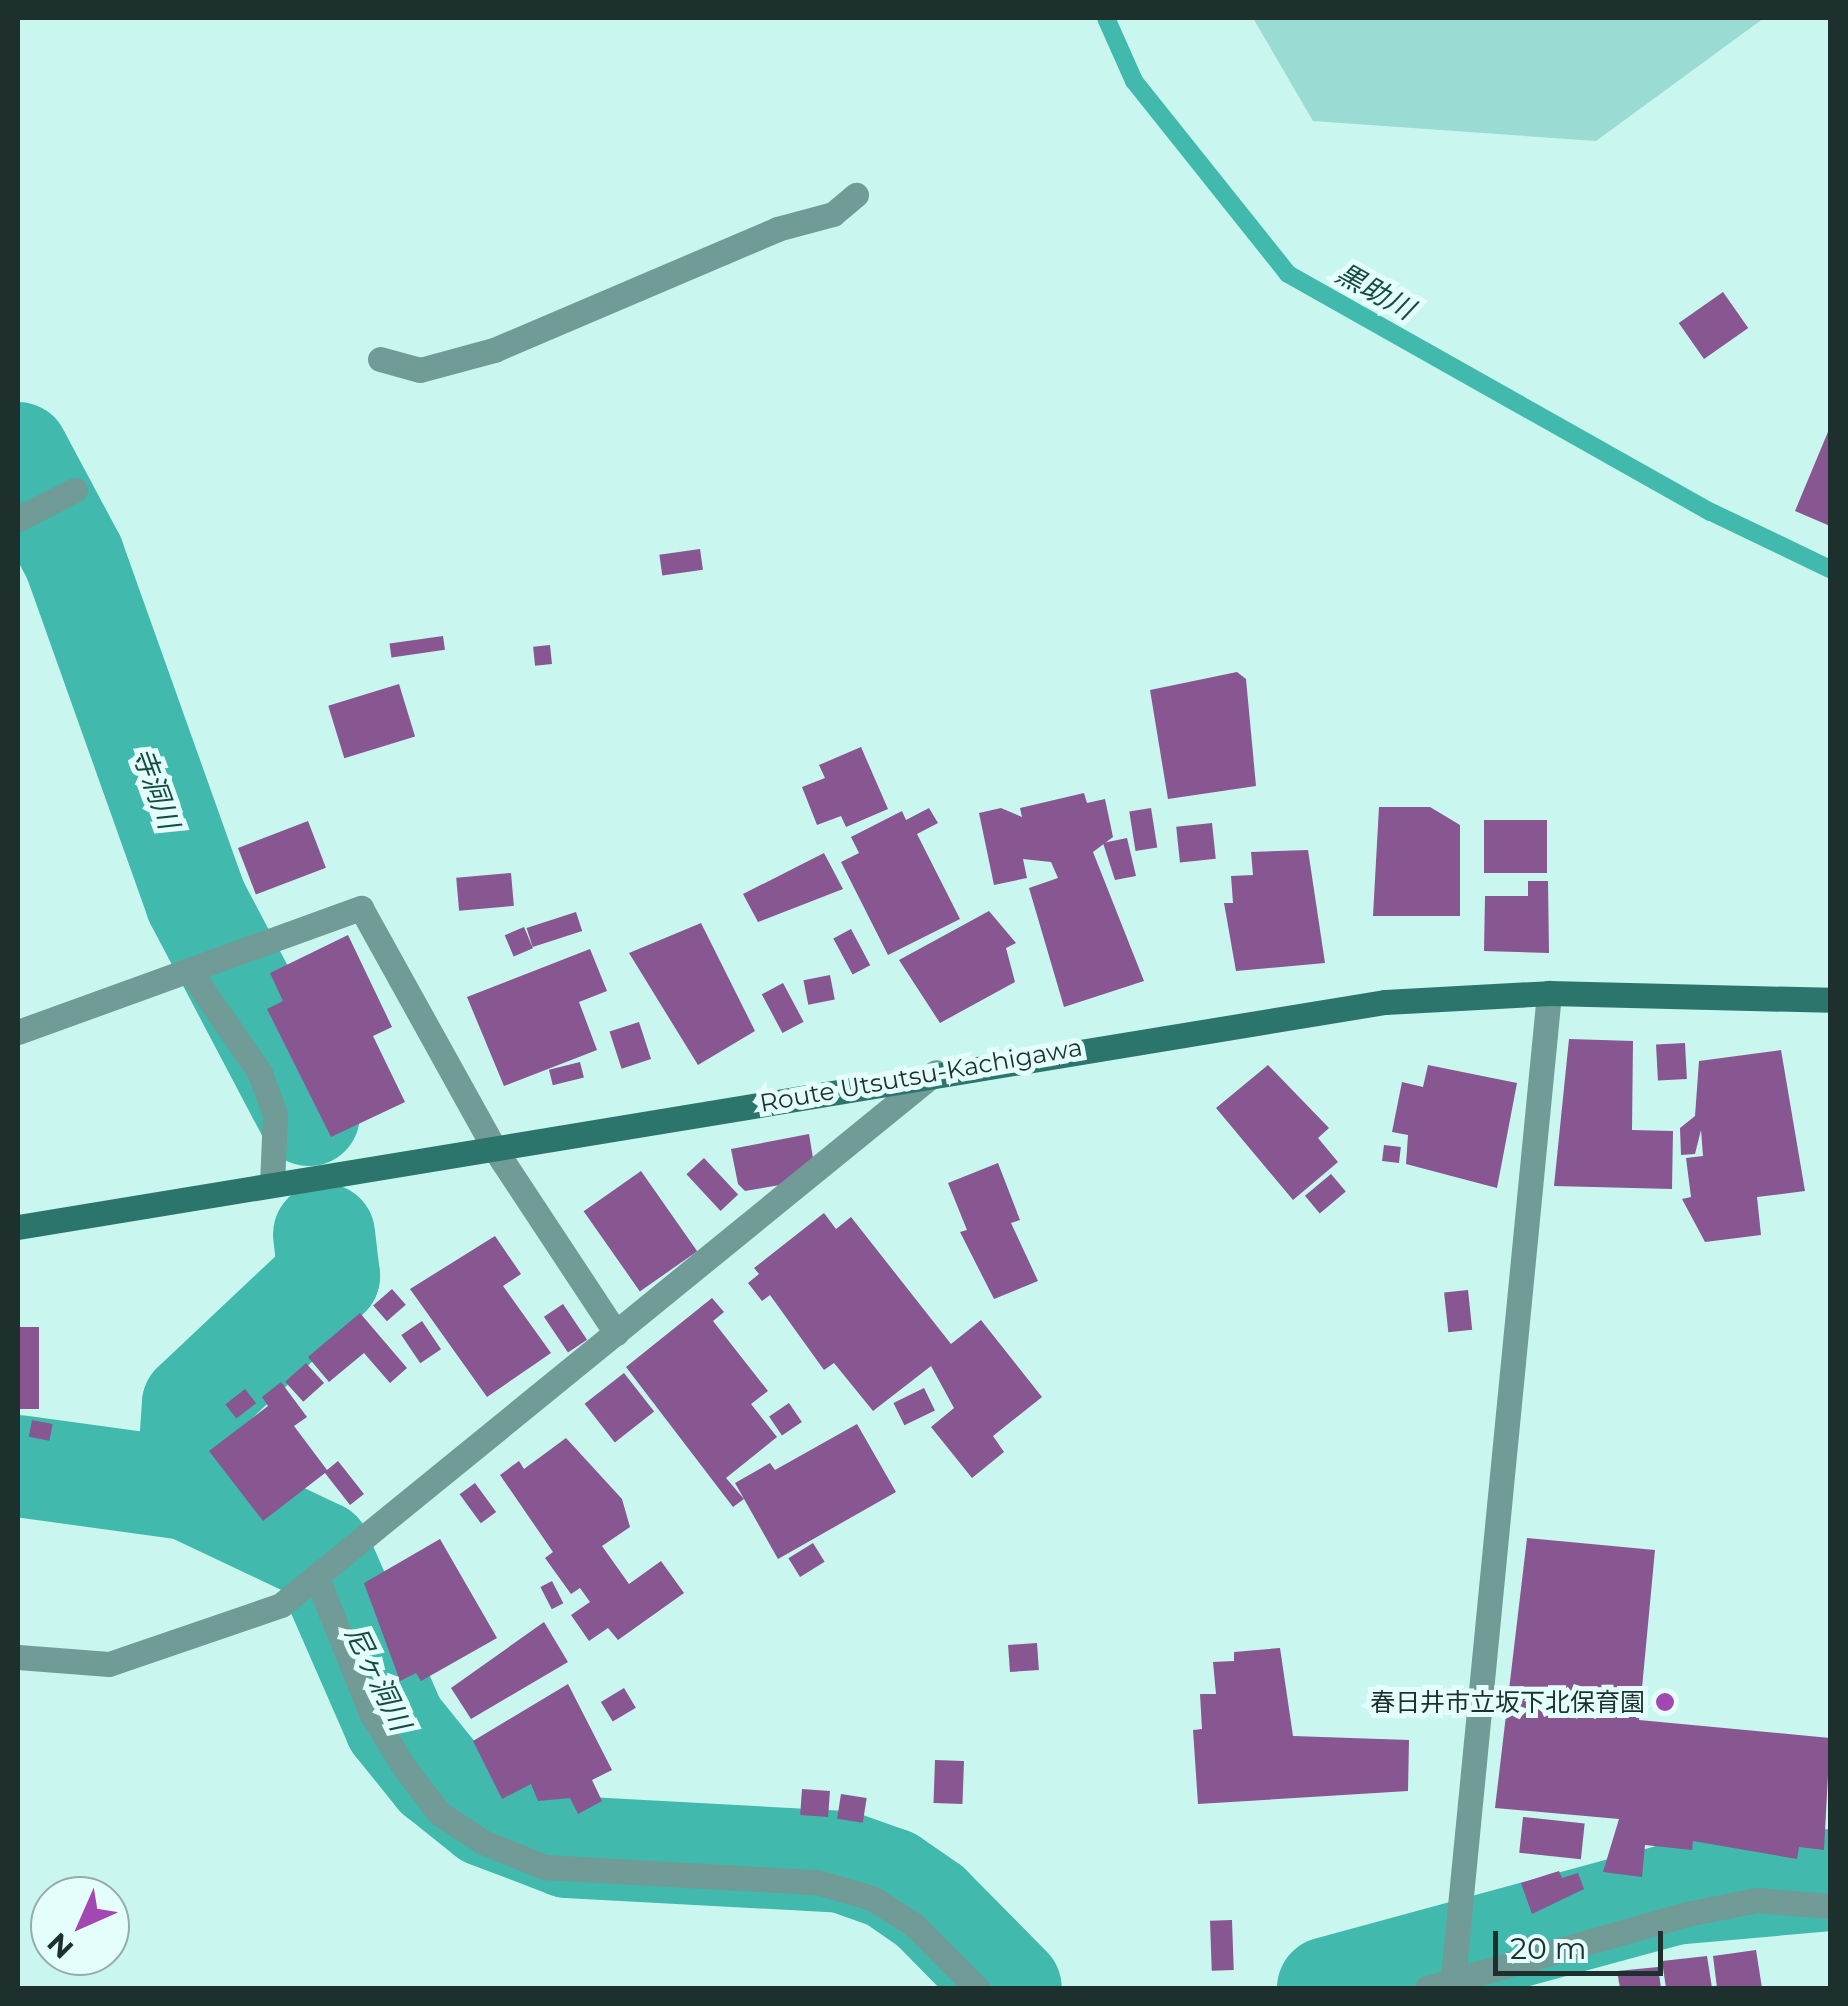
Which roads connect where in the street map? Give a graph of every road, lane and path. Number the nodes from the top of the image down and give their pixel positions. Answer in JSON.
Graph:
{"nodes":[{"id":1,"x":856,"y":196,"type":"dead end"},
{"id":2,"x":380,"y":359,"type":"dead end"},
{"id":3,"x":74,"y":490,"type":"dead end"},
{"id":4,"x":18,"y":519,"type":"edge"},
{"id":5,"x":189,"y":970,"type":"junction"},
{"id":6,"x":1549,"y":992,"type":"junction"},
{"id":7,"x":1830,"y":1000,"type":"edge"},
{"id":8,"x":18,"y":1032,"type":"edge"},
{"id":9,"x":936,"y":1072,"type":"junction"},
{"id":10,"x":494,"y":1148,"type":"junction"},
{"id":11,"x":272,"y":1185,"type":"junction"},
{"id":12,"x":18,"y":1227,"type":"edge"},
{"id":13,"x":616,"y":1333,"type":"junction"},
{"id":14,"x":316,"y":1576,"type":"junction"},
{"id":15,"x":18,"y":1658,"type":"edge"},
{"id":16,"x":1830,"y":1906,"type":"edge"},
{"id":17,"x":1444,"y":1986,"type":"edge"},
{"id":18,"x":977,"y":1988,"type":"edge"}],
"edges":[{"from":1,"to":2,"type":"street"},
{"from":3,"to":4,"type":"street"},
{"from":5,"to":8,"type":"street"},
{"from":5,"to":10,"type":"street"},
{"from":5,"to":11,"type":"street"},
{"from":6,"to":7,"type":"main road","name":"Route Utsutsu-Kachigawa"},
{"from":6,"to":9,"type":"main road","name":"Route Utsutsu-Kachigawa"},
{"from":6,"to":17,"type":"street"},
{"from":9,"to":10,"type":"main road","name":"Route Utsutsu-Kachigawa"},
{"from":9,"to":13,"type":"street"},
{"from":10,"to":11,"type":"main road","name":"Route Utsutsu-Kachigawa"},
{"from":10,"to":13,"type":"street"},
{"from":11,"to":12,"type":"main road","name":"Route Utsutsu-Kachigawa"},
{"from":13,"to":14,"type":"street"},
{"from":14,"to":15,"type":"street"},
{"from":14,"to":18,"type":"street"},
{"from":16,"to":17,"type":"street"}]}
